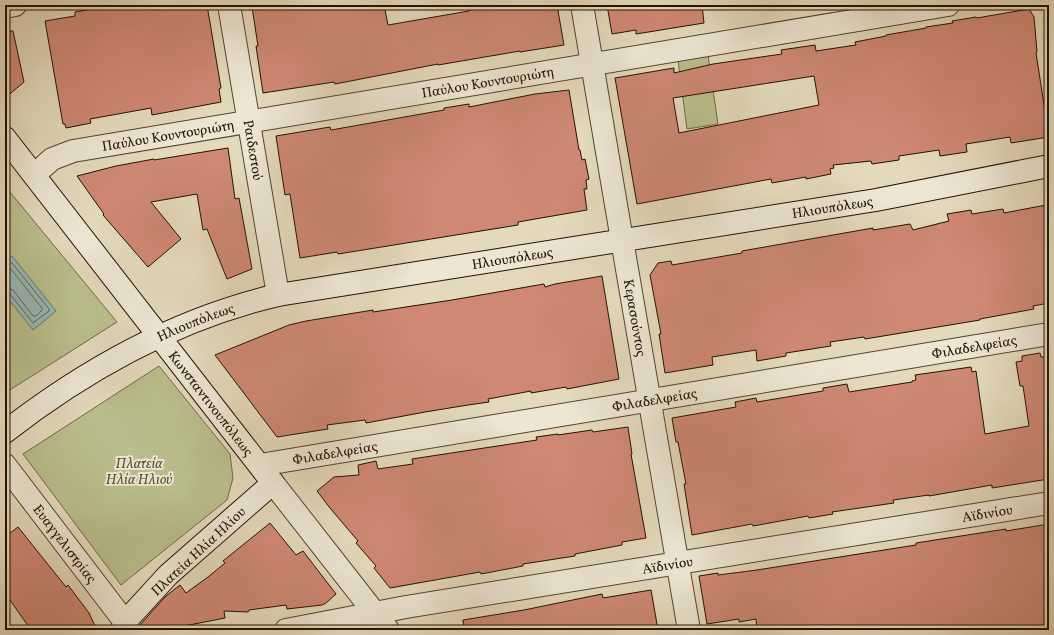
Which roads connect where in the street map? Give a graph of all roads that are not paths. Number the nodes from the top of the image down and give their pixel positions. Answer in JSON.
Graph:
{"nodes":[{"id":1,"x":15,"y":5,"type":"edge"},
{"id":2,"x":229,"y":5,"type":"edge"},
{"id":3,"x":582,"y":5,"type":"edge"},
{"id":4,"x":948,"y":5,"type":"edge"},
{"id":5,"x":5,"y":7,"type":"edge"},
{"id":6,"x":592,"y":64,"type":"junction"},
{"id":7,"x":250,"y":122,"type":"junction"},
{"id":8,"x":5,"y":138,"type":"edge"},
{"id":9,"x":1049,"y":166,"type":"edge"},
{"id":10,"x":34,"y":175,"type":"junction"},
{"id":11,"x":622,"y":240,"type":"junction"},
{"id":12,"x":278,"y":295,"type":"junction"},
{"id":13,"x":1049,"y":334,"type":"edge"},
{"id":14,"x":160,"y":337,"type":"junction"},
{"id":15,"x":649,"y":400,"type":"junction"},
{"id":16,"x":5,"y":432,"type":"edge"},
{"id":17,"x":5,"y":465,"type":"edge"},
{"id":18,"x":260,"y":466,"type":"junction"},
{"id":19,"x":273,"y":483,"type":"junction"},
{"id":20,"x":1049,"y":503,"type":"edge"},
{"id":21,"x":677,"y":564,"type":"junction"},
{"id":22,"x":382,"y":622,"type":"edge"},
{"id":23,"x":123,"y":626,"type":"edge"},
{"id":24,"x":286,"y":630,"type":"edge"},
{"id":25,"x":689,"y":630,"type":"edge"}],
"edges":[{"from":1,"to":5,"type":"street"},
{"from":2,"to":7,"type":"street","name":"Ραιδεστού"},
{"from":3,"to":6,"type":"street","name":"Κερασούντος"},
{"from":4,"to":6,"type":"street","name":"Παύλου Κουντουριώτη"},
{"from":6,"to":7,"type":"street","name":"Παύλου Κουντουριώτη"},
{"from":6,"to":11,"type":"street","name":"Κερασούντος"},
{"from":7,"to":10,"type":"street","name":"Παύλου Κουντουριώτη"},
{"from":7,"to":12,"type":"street","name":"Ραιδεστού"},
{"from":8,"to":10,"type":"street","name":"Κωνσταντινουπόλεως"},
{"from":9,"to":11,"type":"street","name":"Ηλιουπόλεως"},
{"from":10,"to":14,"type":"street","name":"Κωνσταντινουπόλεως"},
{"from":11,"to":12,"type":"street","name":"Ηλιουπόλεως"},
{"from":11,"to":15,"type":"street","name":"Κερασούντος"},
{"from":12,"to":14,"type":"street","name":"Ηλιουπόλεως"},
{"from":13,"to":15,"type":"street","name":"Φιλαδελφείας"},
{"from":14,"to":16,"type":"street","name":"Ηλιουπόλεως"},
{"from":14,"to":18,"type":"street","name":"Κωνσταντινουπόλεως"},
{"from":15,"to":18,"type":"street","name":"Φιλαδελφείας"},
{"from":15,"to":21,"type":"street","name":"Κερασούντος"},
{"from":17,"to":23,"type":"street","name":"Ευαγγελιστρίας"},
{"from":18,"to":19,"type":"street","name":"Κωνσταντινουπόλεως"},
{"from":19,"to":22,"type":"street","name":"Κωνσταντινουπόλεως"},
{"from":19,"to":23,"type":"street","name":"Πλατεία Ηλία Ηλίου"},
{"from":20,"to":21,"type":"street","name":"Αϊδινίου"},
{"from":21,"to":22,"type":"street","name":"Αϊδινίου"},
{"from":21,"to":25,"type":"street","name":"Κερασούντος"},
{"from":22,"to":24,"type":"street","name":"Αϊδινίου"}]}
